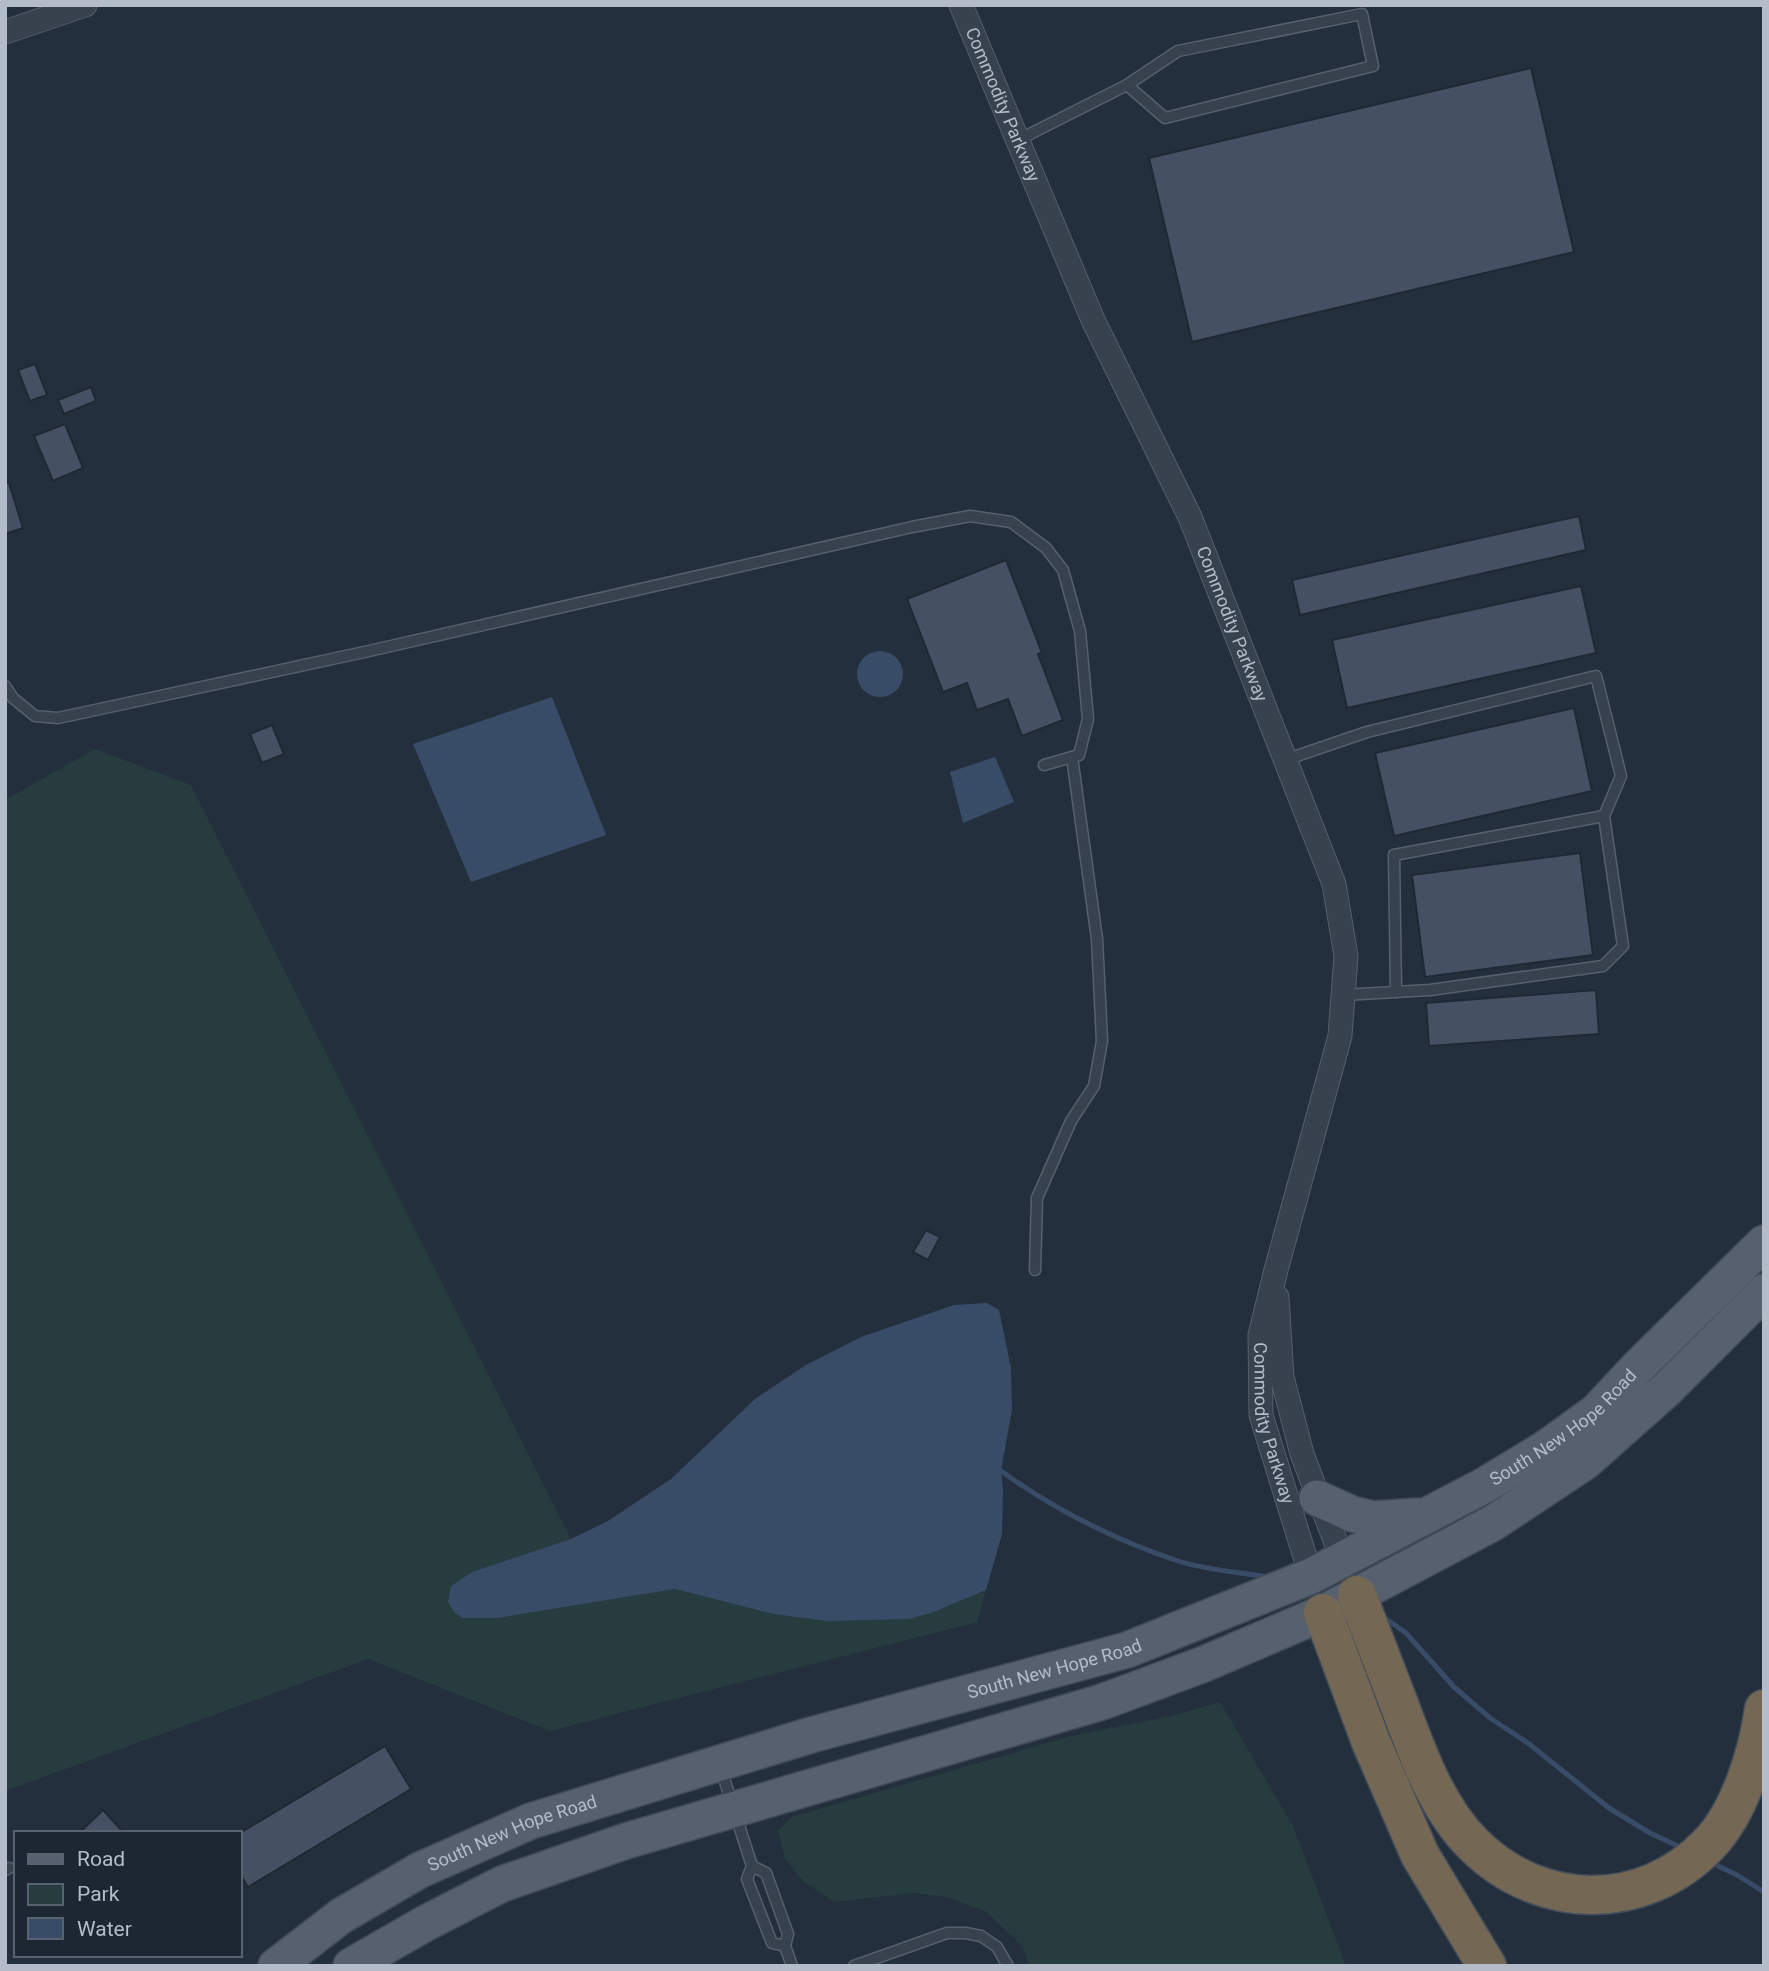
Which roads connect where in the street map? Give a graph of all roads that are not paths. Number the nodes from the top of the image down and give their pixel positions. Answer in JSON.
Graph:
{"nodes":[{"id":1,"x":85,"y":5,"type":"edge"},
{"id":2,"x":961,"y":5,"type":"edge"},
{"id":3,"x":5,"y":32,"type":"edge"},
{"id":4,"x":1127,"y":85,"type":"junction"},
{"id":5,"x":1018,"y":140,"type":"junction"},
{"id":6,"x":5,"y":686,"type":"edge"},
{"id":7,"x":1072,"y":757,"type":"junction"},
{"id":8,"x":1285,"y":760,"type":"junction"},
{"id":9,"x":1044,"y":765,"type":"dead end"},
{"id":10,"x":1604,"y":816,"type":"junction"},
{"id":11,"x":1396,"y":992,"type":"junction"},
{"id":12,"x":1343,"y":995,"type":"junction"},
{"id":13,"x":1764,"y":1243,"type":"edge"},
{"id":14,"x":1035,"y":1270,"type":"dead end"},
{"id":15,"x":1276,"y":1270,"type":"junction"},
{"id":16,"x":1764,"y":1292,"type":"edge"},
{"id":17,"x":1317,"y":1498,"type":"junction"},
{"id":18,"x":1426,"y":1516,"type":"junction"},
{"id":19,"x":1343,"y":1561,"type":"junction"},
{"id":20,"x":1311,"y":1576,"type":"junction"},
{"id":21,"x":1357,"y":1595,"type":"junction"},
{"id":22,"x":1323,"y":1613,"type":"junction"},
{"id":23,"x":1764,"y":1709,"type":"edge"},
{"id":24,"x":719,"y":1763,"type":"junction"},
{"id":25,"x":734,"y":1810,"type":"junction"},
{"id":26,"x":751,"y":1866,"type":"junction"},
{"id":27,"x":785,"y":1946,"type":"junction"},
{"id":28,"x":873,"y":1963,"type":"edge"},
{"id":29,"x":276,"y":1966,"type":"edge"},
{"id":30,"x":351,"y":1966,"type":"edge"},
{"id":31,"x":792,"y":1966,"type":"edge"},
{"id":32,"x":855,"y":1966,"type":"edge"},
{"id":33,"x":1008,"y":1966,"type":"edge"},
{"id":34,"x":1487,"y":1966,"type":"edge"}],
"edges":[{"from":1,"to":3,"type":"street"},
{"from":2,"to":5,"type":"street","name":"Commodity Parkway"},
{"from":4,"to":4,"type":"lane"},
{"from":4,"to":5,"type":"lane"},
{"from":5,"to":8,"type":"street","name":"Commodity Parkway"},
{"from":6,"to":7,"type":"lane"},
{"from":7,"to":9,"type":"lane"},
{"from":7,"to":14,"type":"lane"},
{"from":8,"to":10,"type":"lane"},
{"from":8,"to":12,"type":"street","name":"Commodity Parkway"},
{"from":10,"to":11,"type":"lane"},
{"from":10,"to":11,"type":"lane"},
{"from":11,"to":12,"type":"lane"},
{"from":12,"to":15,"type":"street","name":"Commodity Parkway"},
{"from":13,"to":18,"type":"main road","name":"South New Hope Road"},
{"from":15,"to":17,"type":"street","name":"Commodity Parkway"},
{"from":15,"to":20,"type":"street","name":"Commodity Parkway"},
{"from":16,"to":21,"type":"main road","name":"South New Hope Road"},
{"from":17,"to":18,"type":"main road"},
{"from":17,"to":19,"type":"street","name":"Commodity Parkway"},
{"from":18,"to":19,"type":"main road","name":"South New Hope Road"},
{"from":19,"to":20,"type":"main road","name":"South New Hope Road"},
{"from":19,"to":21,"type":"main road"},
{"from":20,"to":22,"type":"main road"},
{"from":20,"to":24,"type":"main road","name":"South New Hope Road"},
{"from":21,"to":22,"type":"main road","name":"South New Hope Road"},
{"from":21,"to":23,"type":"highway"},
{"from":22,"to":25,"type":"main road","name":"South New Hope Road"},
{"from":22,"to":34,"type":"highway"},
{"from":24,"to":25,"type":"lane"},
{"from":24,"to":29,"type":"main road","name":"South New Hope Road"},
{"from":25,"to":26,"type":"lane"},
{"from":25,"to":30,"type":"main road","name":"South New Hope Road"},
{"from":26,"to":27,"type":"lane"},
{"from":26,"to":27,"type":"lane"},
{"from":27,"to":31,"type":"lane"},
{"from":28,"to":32,"type":"lane"},
{"from":28,"to":33,"type":"lane"}]}
